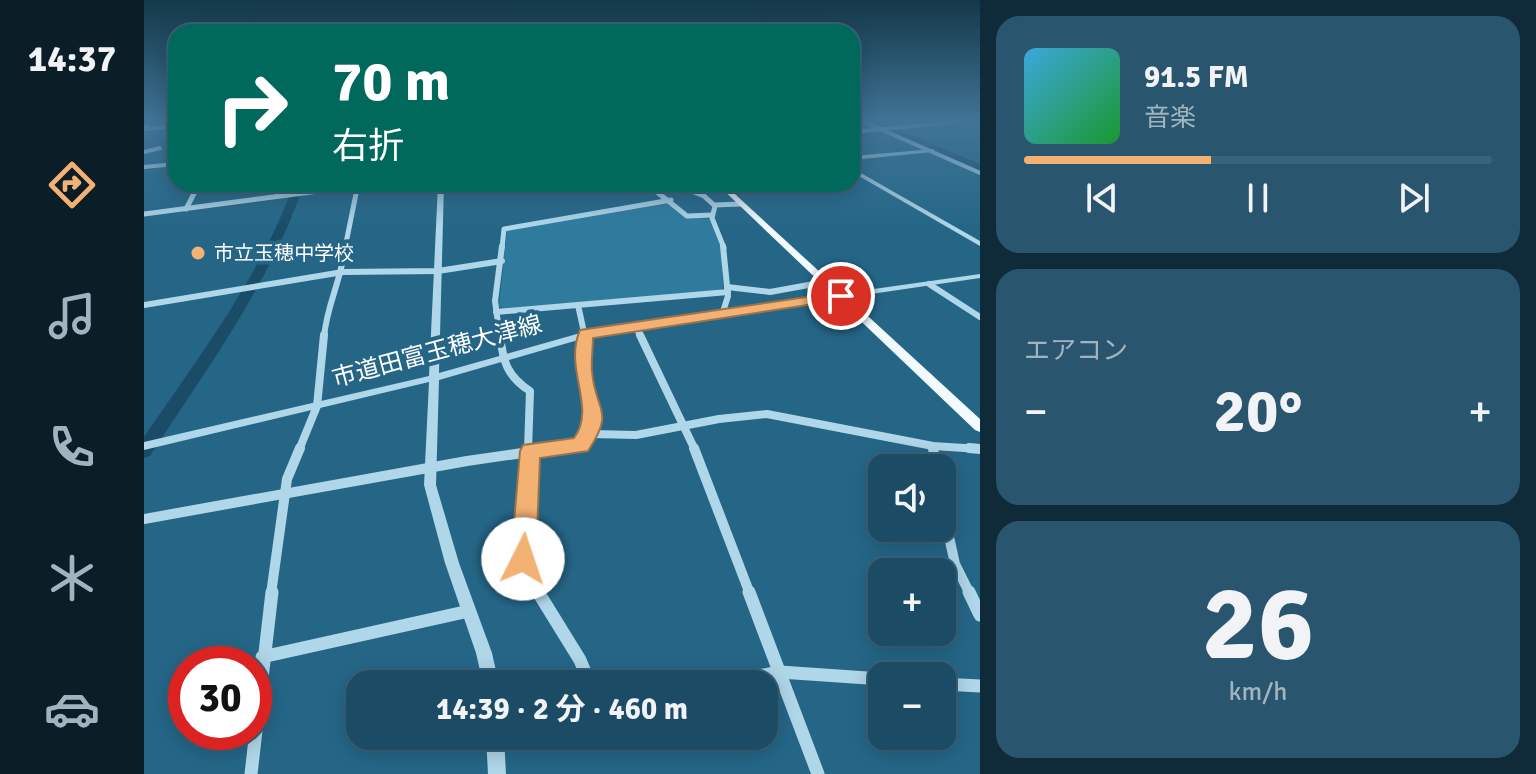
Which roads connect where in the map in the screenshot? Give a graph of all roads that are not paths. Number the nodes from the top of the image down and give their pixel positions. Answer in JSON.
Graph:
{"nodes":[{"id":1,"x":945,"y":156,"type":"edge"},
{"id":2,"x":168,"y":165,"type":"edge"},
{"id":3,"x":144,"y":167,"type":"edge"},
{"id":4,"x":980,"y":173,"type":"edge"},
{"id":5,"x":860,"y":175,"type":"edge"},
{"id":6,"x":195,"y":192,"type":"edge"},
{"id":7,"x":306,"y":192,"type":"edge"},
{"id":8,"x":356,"y":192,"type":"edge"},
{"id":9,"x":441,"y":192,"type":"edge"},
{"id":10,"x":659,"y":192,"type":"edge"},
{"id":11,"x":694,"y":192,"type":"edge"},
{"id":12,"x":728,"y":192,"type":"edge"},
{"id":13,"x":671,"y":200,"type":"junction"},
{"id":14,"x":741,"y":204,"type":"junction"},
{"id":15,"x":714,"y":205,"type":"junction"},
{"id":16,"x":186,"y":209,"type":"junction"},
{"id":17,"x":144,"y":214,"type":"edge"},
{"id":18,"x":712,"y":215,"type":"junction"},
{"id":19,"x":980,"y":244,"type":"edge"},
{"id":20,"x":502,"y":261,"type":"junction"},
{"id":21,"x":438,"y":271,"type":"junction"},
{"id":22,"x":343,"y":272,"type":"junction"},
{"id":23,"x":980,"y":276,"type":"edge"},
{"id":24,"x":825,"y":282,"type":"junction"},
{"id":25,"x":929,"y":284,"type":"junction"},
{"id":26,"x":727,"y":289,"type":"junction"},
{"id":27,"x":841,"y":296,"type":"junction"},
{"id":28,"x":144,"y":305,"type":"edge"},
{"id":29,"x":578,"y":305,"type":"junction"},
{"id":30,"x":496,"y":312,"type":"junction"},
{"id":31,"x":722,"y":315,"type":"junction"},
{"id":32,"x":980,"y":317,"type":"edge"},
{"id":33,"x":635,"y":326,"type":"junction"},
{"id":34,"x":585,"y":334,"type":"junction"},
{"id":35,"x":503,"y":356,"type":"junction"},
{"id":36,"x":433,"y":378,"type":"junction"},
{"id":37,"x":317,"y":406,"type":"junction"},
{"id":38,"x":686,"y":426,"type":"junction"},
{"id":39,"x":980,"y":427,"type":"edge"},
{"id":40,"x":591,"y":434,"type":"junction"},
{"id":41,"x":144,"y":446,"type":"edge"},
{"id":42,"x":933,"y":446,"type":"junction"},
{"id":43,"x":980,"y":449,"type":"edge"},
{"id":44,"x":530,"y":451,"type":"junction"},
{"id":45,"x":934,"y":454,"type":"edge"},
{"id":46,"x":429,"y":470,"type":"junction"},
{"id":47,"x":285,"y":494,"type":"junction"},
{"id":48,"x":144,"y":519,"type":"edge"},
{"id":49,"x":950,"y":542,"type":"edge"},
{"id":50,"x":469,"y":611,"type":"junction"},
{"id":51,"x":980,"y":615,"type":"edge"},
{"id":52,"x":264,"y":646,"type":"edge"},
{"id":53,"x":272,"y":655,"type":"edge"},
{"id":54,"x":488,"y":670,"type":"edge"},
{"id":55,"x":584,"y":670,"type":"edge"},
{"id":56,"x":780,"y":672,"type":"junction"},
{"id":57,"x":868,"y":678,"type":"edge"},
{"id":58,"x":956,"y":685,"type":"edge"},
{"id":59,"x":980,"y":686,"type":"edge"},
{"id":60,"x":253,"y":750,"type":"edge"},
{"id":61,"x":496,"y":750,"type":"edge"},
{"id":62,"x":251,"y":774,"type":"edge"},
{"id":63,"x":497,"y":774,"type":"edge"},
{"id":64,"x":818,"y":774,"type":"edge"}],
"edges":[{"from":1,"to":4,"type":"street"},
{"from":2,"to":3,"type":"street"},
{"from":5,"to":19,"type":"street"},
{"from":6,"to":16,"type":"street"},
{"from":7,"to":16,"type":"street"},
{"from":8,"to":22,"type":"street"},
{"from":9,"to":21,"type":"street"},
{"from":10,"to":13,"type":"street"},
{"from":11,"to":15,"type":"street"},
{"from":12,"to":14,"type":"main road"},
{"from":13,"to":18,"type":"street"},
{"from":13,"to":20,"type":"street"},
{"from":14,"to":15,"type":"street"},
{"from":14,"to":24,"type":"main road"},
{"from":15,"to":18,"type":"street"},
{"from":16,"to":17,"type":"street"},
{"from":18,"to":26,"type":"street"},
{"from":20,"to":21,"type":"street"},
{"from":20,"to":30,"type":"street"},
{"from":21,"to":22,"type":"street"},
{"from":21,"to":36,"type":"street"},
{"from":22,"to":28,"type":"street"},
{"from":22,"to":37,"type":"street"},
{"from":23,"to":25,"type":"street","name":"市道田富玉穂大津線"},
{"from":24,"to":26,"type":"street"},
{"from":24,"to":27,"type":"main road"},
{"from":25,"to":27,"type":"street","name":"市道田富玉穂大津線"},
{"from":25,"to":32,"type":"street"},
{"from":26,"to":29,"type":"street"},
{"from":26,"to":31,"type":"street"},
{"from":27,"to":31,"type":"street","name":"市道田富玉穂大津線"},
{"from":27,"to":39,"type":"main road"},
{"from":29,"to":30,"type":"street"},
{"from":29,"to":34,"type":"street"},
{"from":30,"to":35,"type":"street"},
{"from":31,"to":33,"type":"street","name":"市道田富玉穂大津線"},
{"from":33,"to":34,"type":"street","name":"市道田富玉穂大津線"},
{"from":33,"to":38,"type":"street"},
{"from":34,"to":35,"type":"street","name":"市道田富玉穂大津線"},
{"from":34,"to":40,"type":"street"},
{"from":35,"to":36,"type":"street","name":"市道田富玉穂大津線"},
{"from":35,"to":44,"type":"street"},
{"from":36,"to":37,"type":"street","name":"市道田富玉穂大津線"},
{"from":36,"to":46,"type":"street"},
{"from":37,"to":41,"type":"street","name":"市道田富玉穂大津線"},
{"from":37,"to":47,"type":"street"},
{"from":38,"to":40,"type":"street"},
{"from":38,"to":42,"type":"street"},
{"from":38,"to":56,"type":"street"},
{"from":40,"to":44,"type":"street"},
{"from":42,"to":43,"type":"street"},
{"from":42,"to":45,"type":"street"},
{"from":44,"to":46,"type":"street"},
{"from":44,"to":55,"type":"street"},
{"from":46,"to":47,"type":"street"},
{"from":46,"to":50,"type":"street"},
{"from":47,"to":48,"type":"street"},
{"from":47,"to":52,"type":"street"},
{"from":49,"to":51,"type":"street"},
{"from":50,"to":53,"type":"street"},
{"from":50,"to":54,"type":"street"},
{"from":56,"to":57,"type":"street"},
{"from":56,"to":64,"type":"street"},
{"from":58,"to":59,"type":"street"},
{"from":60,"to":62,"type":"street"},
{"from":61,"to":63,"type":"street"}]}
